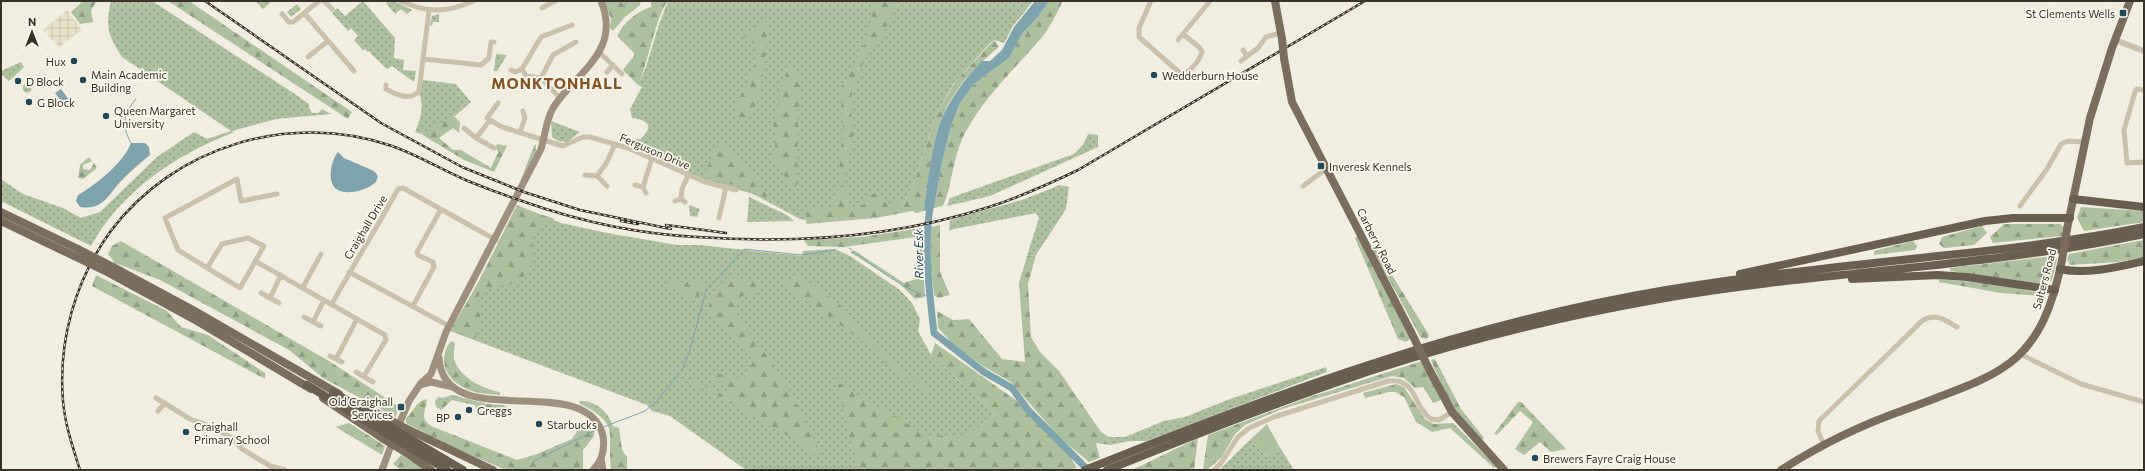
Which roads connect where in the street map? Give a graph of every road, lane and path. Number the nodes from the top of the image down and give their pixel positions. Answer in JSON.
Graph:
{"nodes":[{"id":1,"x":319,"y":1,"type":"edge"},
{"id":2,"x":324,"y":1,"type":"edge"},
{"id":3,"x":401,"y":1,"type":"edge"},
{"id":4,"x":473,"y":1,"type":"edge"},
{"id":5,"x":555,"y":1,"type":"edge"},
{"id":6,"x":601,"y":1,"type":"edge"},
{"id":7,"x":1151,"y":1,"type":"edge"},
{"id":8,"x":1210,"y":1,"type":"edge"},
{"id":9,"x":1275,"y":1,"type":"edge"},
{"id":10,"x":2130,"y":1,"type":"edge"},
{"id":11,"x":2135,"y":1,"type":"edge"},
{"id":12,"x":542,"y":8,"type":"dead end"},
{"id":13,"x":332,"y":9,"type":"dead end"},
{"id":14,"x":429,"y":11,"type":"junction"},
{"id":15,"x":282,"y":14,"type":"dead end"},
{"id":16,"x":305,"y":14,"type":"junction"},
{"id":17,"x":572,"y":25,"type":"dead end"},
{"id":18,"x":1183,"y":34,"type":"junction"},
{"id":19,"x":1281,"y":36,"type":"junction"},
{"id":20,"x":1178,"y":40,"type":"dead end"},
{"id":21,"x":328,"y":41,"type":"junction"},
{"id":22,"x":2117,"y":41,"type":"junction"},
{"id":23,"x":494,"y":42,"type":"dead end"},
{"id":24,"x":574,"y":45,"type":"dead end"},
{"id":25,"x":1243,"y":50,"type":"dead end"},
{"id":26,"x":2144,"y":51,"type":"edge"},
{"id":27,"x":599,"y":52,"type":"junction"},
{"id":28,"x":1247,"y":56,"type":"junction"},
{"id":29,"x":308,"y":57,"type":"dead end"},
{"id":30,"x":423,"y":59,"type":"junction"},
{"id":31,"x":1241,"y":61,"type":"dead end"},
{"id":32,"x":613,"y":65,"type":"junction"},
{"id":33,"x":522,"y":69,"type":"junction"},
{"id":34,"x":511,"y":70,"type":"dead end"},
{"id":35,"x":354,"y":71,"type":"dead end"},
{"id":36,"x":606,"y":72,"type":"dead end"},
{"id":37,"x":622,"y":74,"type":"dead end"},
{"id":38,"x":541,"y":78,"type":"junction"},
{"id":39,"x":385,"y":88,"type":"dead end"},
{"id":40,"x":2144,"y":90,"type":"edge"},
{"id":41,"x":560,"y":98,"type":"junction"},
{"id":42,"x":498,"y":103,"type":"dead end"},
{"id":43,"x":523,"y":111,"type":"dead end"},
{"id":44,"x":490,"y":120,"type":"junction"},
{"id":45,"x":464,"y":128,"type":"dead end"},
{"id":46,"x":520,"y":132,"type":"junction"},
{"id":47,"x":476,"y":138,"type":"junction"},
{"id":48,"x":544,"y":140,"type":"junction"},
{"id":49,"x":2084,"y":142,"type":"junction"},
{"id":50,"x":615,"y":144,"type":"junction"},
{"id":51,"x":494,"y":148,"type":"dead end"},
{"id":52,"x":652,"y":158,"type":"junction"},
{"id":53,"x":2144,"y":162,"type":"edge"},
{"id":54,"x":1326,"y":170,"type":"junction"},
{"id":55,"x":585,"y":175,"type":"dead end"},
{"id":56,"x":597,"y":176,"type":"junction"},
{"id":57,"x":688,"y":176,"type":"junction"},
{"id":58,"x":634,"y":185,"type":"dead end"},
{"id":59,"x":607,"y":186,"type":"dead end"},
{"id":60,"x":1303,"y":186,"type":"dead end"},
{"id":61,"x":643,"y":187,"type":"junction"},
{"id":62,"x":726,"y":188,"type":"junction"},
{"id":63,"x":736,"y":190,"type":"dead end"},
{"id":64,"x":646,"y":193,"type":"dead end"},
{"id":65,"x":278,"y":194,"type":"dead end"},
{"id":66,"x":2073,"y":200,"type":"junction"},
{"id":67,"x":675,"y":201,"type":"dead end"},
{"id":68,"x":2020,"y":206,"type":"dead end"},
{"id":69,"x":2144,"y":207,"type":"edge"},
{"id":70,"x":440,"y":209,"type":"junction"},
{"id":71,"x":1,"y":212,"type":"edge"},
{"id":72,"x":719,"y":218,"type":"dead end"},
{"id":73,"x":2070,"y":218,"type":"junction"},
{"id":74,"x":1,"y":221,"type":"edge"},
{"id":75,"x":2144,"y":227,"type":"edge"},
{"id":76,"x":2144,"y":234,"type":"edge"},
{"id":77,"x":496,"y":240,"type":"junction"},
{"id":78,"x":76,"y":253,"type":"junction"},
{"id":79,"x":321,"y":254,"type":"dead end"},
{"id":80,"x":255,"y":261,"type":"junction"},
{"id":81,"x":2144,"y":261,"type":"edge"},
{"id":82,"x":2061,"y":264,"type":"junction"},
{"id":83,"x":206,"y":268,"type":"junction"},
{"id":84,"x":111,"y":270,"type":"junction"},
{"id":85,"x":349,"y":272,"type":"junction"},
{"id":86,"x":281,"y":275,"type":"junction"},
{"id":87,"x":1769,"y":283,"type":"junction"},
{"id":88,"x":1692,"y":286,"type":"junction"},
{"id":89,"x":303,"y":287,"type":"junction"},
{"id":90,"x":2055,"y":290,"type":"junction"},
{"id":91,"x":261,"y":293,"type":"dead end"},
{"id":92,"x":270,"y":298,"type":"junction"},
{"id":93,"x":324,"y":300,"type":"junction"},
{"id":94,"x":279,"y":303,"type":"dead end"},
{"id":95,"x":332,"y":304,"type":"junction"},
{"id":96,"x":413,"y":306,"type":"junction"},
{"id":97,"x":304,"y":317,"type":"dead end"},
{"id":98,"x":357,"y":319,"type":"junction"},
{"id":99,"x":313,"y":322,"type":"junction"},
{"id":100,"x":321,"y":326,"type":"dead end"},
{"id":101,"x":449,"y":326,"type":"junction"},
{"id":102,"x":1957,"y":327,"type":"dead end"},
{"id":103,"x":2020,"y":354,"type":"junction"},
{"id":104,"x":330,"y":356,"type":"dead end"},
{"id":105,"x":438,"y":356,"type":"junction"},
{"id":106,"x":336,"y":359,"type":"junction"},
{"id":107,"x":342,"y":362,"type":"dead end"},
{"id":108,"x":356,"y":372,"type":"dead end"},
{"id":109,"x":442,"y":374,"type":"junction"},
{"id":110,"x":364,"y":376,"type":"junction"},
{"id":111,"x":432,"y":379,"type":"junction"},
{"id":112,"x":373,"y":382,"type":"dead end"},
{"id":113,"x":307,"y":385,"type":"joint"},
{"id":114,"x":453,"y":387,"type":"junction"},
{"id":115,"x":333,"y":392,"type":"joint"},
{"id":116,"x":156,"y":398,"type":"dead end"},
{"id":117,"x":2144,"y":402,"type":"edge"},
{"id":118,"x":165,"y":403,"type":"junction"},
{"id":119,"x":158,"y":412,"type":"dead end"},
{"id":120,"x":1452,"y":412,"type":"junction"},
{"id":121,"x":385,"y":428,"type":"junction"},
{"id":122,"x":405,"y":440,"type":"junction"},
{"id":123,"x":1824,"y":445,"type":"junction"},
{"id":124,"x":601,"y":459,"type":"junction"},
{"id":125,"x":1123,"y":459,"type":"junction"},
{"id":126,"x":285,"y":470,"type":"edge"},
{"id":127,"x":382,"y":470,"type":"edge"},
{"id":128,"x":431,"y":470,"type":"edge"},
{"id":129,"x":447,"y":470,"type":"edge"},
{"id":130,"x":462,"y":470,"type":"edge"},
{"id":131,"x":493,"y":470,"type":"edge"},
{"id":132,"x":593,"y":470,"type":"edge"},
{"id":133,"x":603,"y":470,"type":"edge"},
{"id":134,"x":1085,"y":470,"type":"edge"},
{"id":135,"x":1107,"y":470,"type":"edge"},
{"id":136,"x":1214,"y":470,"type":"edge"},
{"id":137,"x":1504,"y":470,"type":"edge"},
{"id":138,"x":1781,"y":470,"type":"edge"}],
"edges":[{"from":1,"to":16,"type":"street"},
{"from":2,"to":13,"type":"street"},
{"from":3,"to":14,"type":"street"},
{"from":4,"to":14,"type":"street"},
{"from":5,"to":12,"type":"street"},
{"from":6,"to":27,"type":"main road"},
{"from":7,"to":18,"type":"street"},
{"from":8,"to":18,"type":"street"},
{"from":9,"to":19,"type":"main road","name":"Carberry Road"},
{"from":10,"to":22,"type":"main road","name":"Salters Road"},
{"from":11,"to":22,"type":"main road","name":"Salters Road"},
{"from":14,"to":30,"type":"street"},
{"from":15,"to":16,"type":"street"},
{"from":16,"to":21,"type":"street"},
{"from":17,"to":33,"type":"street"},
{"from":18,"to":20,"type":"street"},
{"from":19,"to":28,"type":"street"},
{"from":19,"to":54,"type":"main road","name":"Carberry Road","bridge":true},
{"from":21,"to":29,"type":"street"},
{"from":21,"to":35,"type":"street"},
{"from":22,"to":26,"type":"street"},
{"from":22,"to":49,"type":"main road","name":"Salters Road"},
{"from":23,"to":30,"type":"street"},
{"from":24,"to":38,"type":"street"},
{"from":25,"to":28,"type":"street"},
{"from":27,"to":32,"type":"street"},
{"from":27,"to":41,"type":"main road"},
{"from":28,"to":31,"type":"street"},
{"from":30,"to":39,"type":"street"},
{"from":32,"to":36,"type":"street"},
{"from":32,"to":37,"type":"street"},
{"from":33,"to":34,"type":"street"},
{"from":33,"to":38,"type":"street"},
{"from":38,"to":41,"type":"street"},
{"from":40,"to":53,"type":"street"},
{"from":41,"to":48,"type":"main road"},
{"from":42,"to":44,"type":"street"},
{"from":43,"to":46,"type":"street"},
{"from":44,"to":46,"type":"street","name":"Ferguson Drive"},
{"from":44,"to":47,"type":"street"},
{"from":45,"to":47,"type":"street"},
{"from":46,"to":48,"type":"street","name":"Ferguson Drive"},
{"from":47,"to":51,"type":"street"},
{"from":48,"to":50,"type":"street","name":"Ferguson Drive"},
{"from":48,"to":77,"type":"main road"},
{"from":49,"to":66,"type":"main road","name":"Salters Road"},
{"from":49,"to":68,"type":"street"},
{"from":50,"to":52,"type":"street","name":"Ferguson Drive"},
{"from":50,"to":56,"type":"street"},
{"from":52,"to":57,"type":"street","name":"Ferguson Drive"},
{"from":52,"to":61,"type":"street"},
{"from":54,"to":60,"type":"street"},
{"from":54,"to":120,"type":"main road","name":"Carberry Road","bridge":true},
{"from":55,"to":56,"type":"street"},
{"from":56,"to":59,"type":"street"},
{"from":57,"to":62,"type":"street","name":"Ferguson Drive"},
{"from":57,"to":67,"type":"street"},
{"from":58,"to":61,"type":"street"},
{"from":61,"to":64,"type":"street"},
{"from":62,"to":63,"type":"street","name":"Ferguson Drive"},
{"from":62,"to":72,"type":"street"},
{"from":65,"to":83,"type":"street"},
{"from":66,"to":69,"type":"highway"},
{"from":66,"to":73,"type":"main road","name":"Salters Road"},
{"from":70,"to":77,"type":"street","name":"Craighall Drive"},
{"from":70,"to":85,"type":"street","name":"Craighall Drive"},
{"from":70,"to":96,"type":"street"},
{"from":71,"to":78,"type":"main road"},
{"from":73,"to":82,"type":"main road","name":"Salters Road","bridge":true},
{"from":73,"to":88,"type":"highway"},
{"from":74,"to":78,"type":"main road"},
{"from":75,"to":88,"type":"highway"},
{"from":76,"to":87,"type":"highway"},
{"from":77,"to":101,"type":"main road"},
{"from":78,"to":84,"type":"main road","bridge":true},
{"from":79,"to":89,"type":"street"},
{"from":80,"to":83,"type":"street"},
{"from":80,"to":83,"type":"street"},
{"from":80,"to":86,"type":"street"},
{"from":81,"to":82,"type":"highway"},
{"from":82,"to":90,"type":"main road","name":"Salters Road"},
{"from":84,"to":113,"type":"main road"},
{"from":84,"to":115,"type":"main road"},
{"from":85,"to":95,"type":"street","name":"Craighall Drive"},
{"from":85,"to":96,"type":"street"},
{"from":86,"to":89,"type":"street"},
{"from":86,"to":92,"type":"street"},
{"from":87,"to":90,"type":"highway"},
{"from":87,"to":125,"type":"highway"},
{"from":88,"to":125,"type":"highway"},
{"from":89,"to":93,"type":"street"},
{"from":90,"to":103,"type":"main road","name":"Salters Road"},
{"from":91,"to":92,"type":"street"},
{"from":92,"to":94,"type":"street"},
{"from":93,"to":95,"type":"street"},
{"from":93,"to":99,"type":"street"},
{"from":95,"to":98,"type":"street"},
{"from":96,"to":101,"type":"street"},
{"from":97,"to":99,"type":"street"},
{"from":98,"to":106,"type":"street"},
{"from":98,"to":110,"type":"street"},
{"from":99,"to":100,"type":"street"},
{"from":101,"to":105,"type":"main road"},
{"from":102,"to":123,"type":"street"},
{"from":103,"to":117,"type":"street"},
{"from":103,"to":123,"type":"main road","name":"Salters Road"},
{"from":104,"to":106,"type":"street"},
{"from":105,"to":109,"type":"main road"},
{"from":105,"to":111,"type":"main road"},
{"from":106,"to":107,"type":"street"},
{"from":108,"to":110,"type":"street"},
{"from":109,"to":111,"type":"main road"},
{"from":109,"to":111,"type":"main road"},
{"from":109,"to":114,"type":"main road"},
{"from":110,"to":112,"type":"street"},
{"from":111,"to":114,"type":"main road"},
{"from":111,"to":127,"type":"main road"},
{"from":113,"to":121,"type":"highway"},
{"from":114,"to":124,"type":"main road"},
{"from":115,"to":121,"type":"highway"},
{"from":116,"to":118,"type":"street"},
{"from":118,"to":119,"type":"street"},
{"from":118,"to":126,"type":"street"},
{"from":120,"to":136,"type":"street"},
{"from":120,"to":137,"type":"main road","name":"Carberry Road"},
{"from":121,"to":122,"type":"highway","bridge":true},
{"from":121,"to":122,"type":"main road","bridge":true},
{"from":122,"to":128,"type":"main road"},
{"from":122,"to":129,"type":"highway"},
{"from":122,"to":130,"type":"highway"},
{"from":122,"to":131,"type":"main road"},
{"from":123,"to":138,"type":"main road","name":"Salters Road"},
{"from":124,"to":132,"type":"main road"},
{"from":124,"to":133,"type":"main road"},
{"from":125,"to":134,"type":"highway"},
{"from":125,"to":135,"type":"highway"}]}
